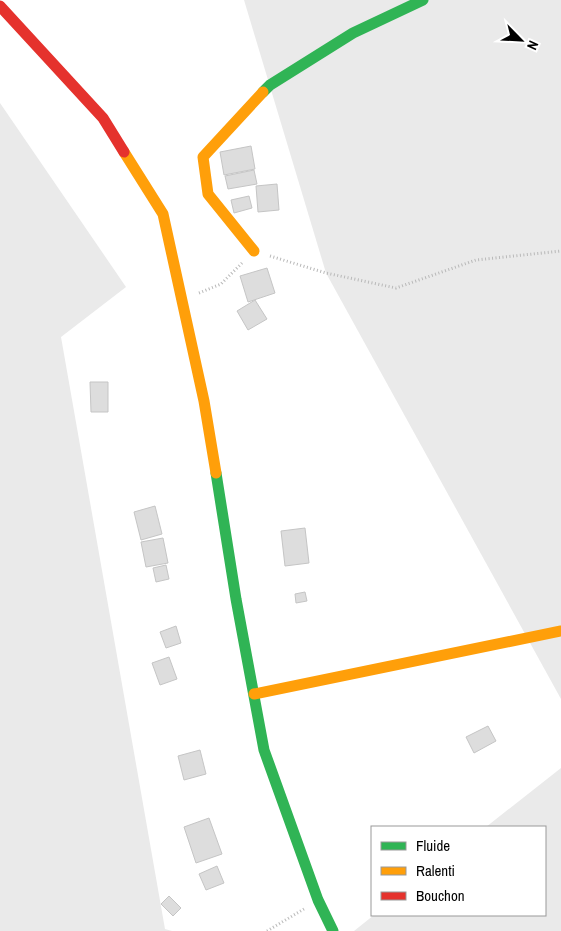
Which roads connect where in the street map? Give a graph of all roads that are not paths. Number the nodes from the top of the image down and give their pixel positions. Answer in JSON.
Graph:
{"nodes":[{"id":1,"x":423,"y":0,"type":"edge"},
{"id":2,"x":0,"y":6,"type":"edge"},
{"id":3,"x":254,"y":251,"type":"road end"},
{"id":4,"x":561,"y":631,"type":"edge"},
{"id":5,"x":254,"y":694,"type":"junction"},
{"id":6,"x":333,"y":931,"type":"edge"}],
"edges":[{"from":1,"to":3,"type":"main road"},
{"from":2,"to":5,"type":"main road"},
{"from":4,"to":5,"type":"main road"},
{"from":5,"to":6,"type":"main road"}]}
